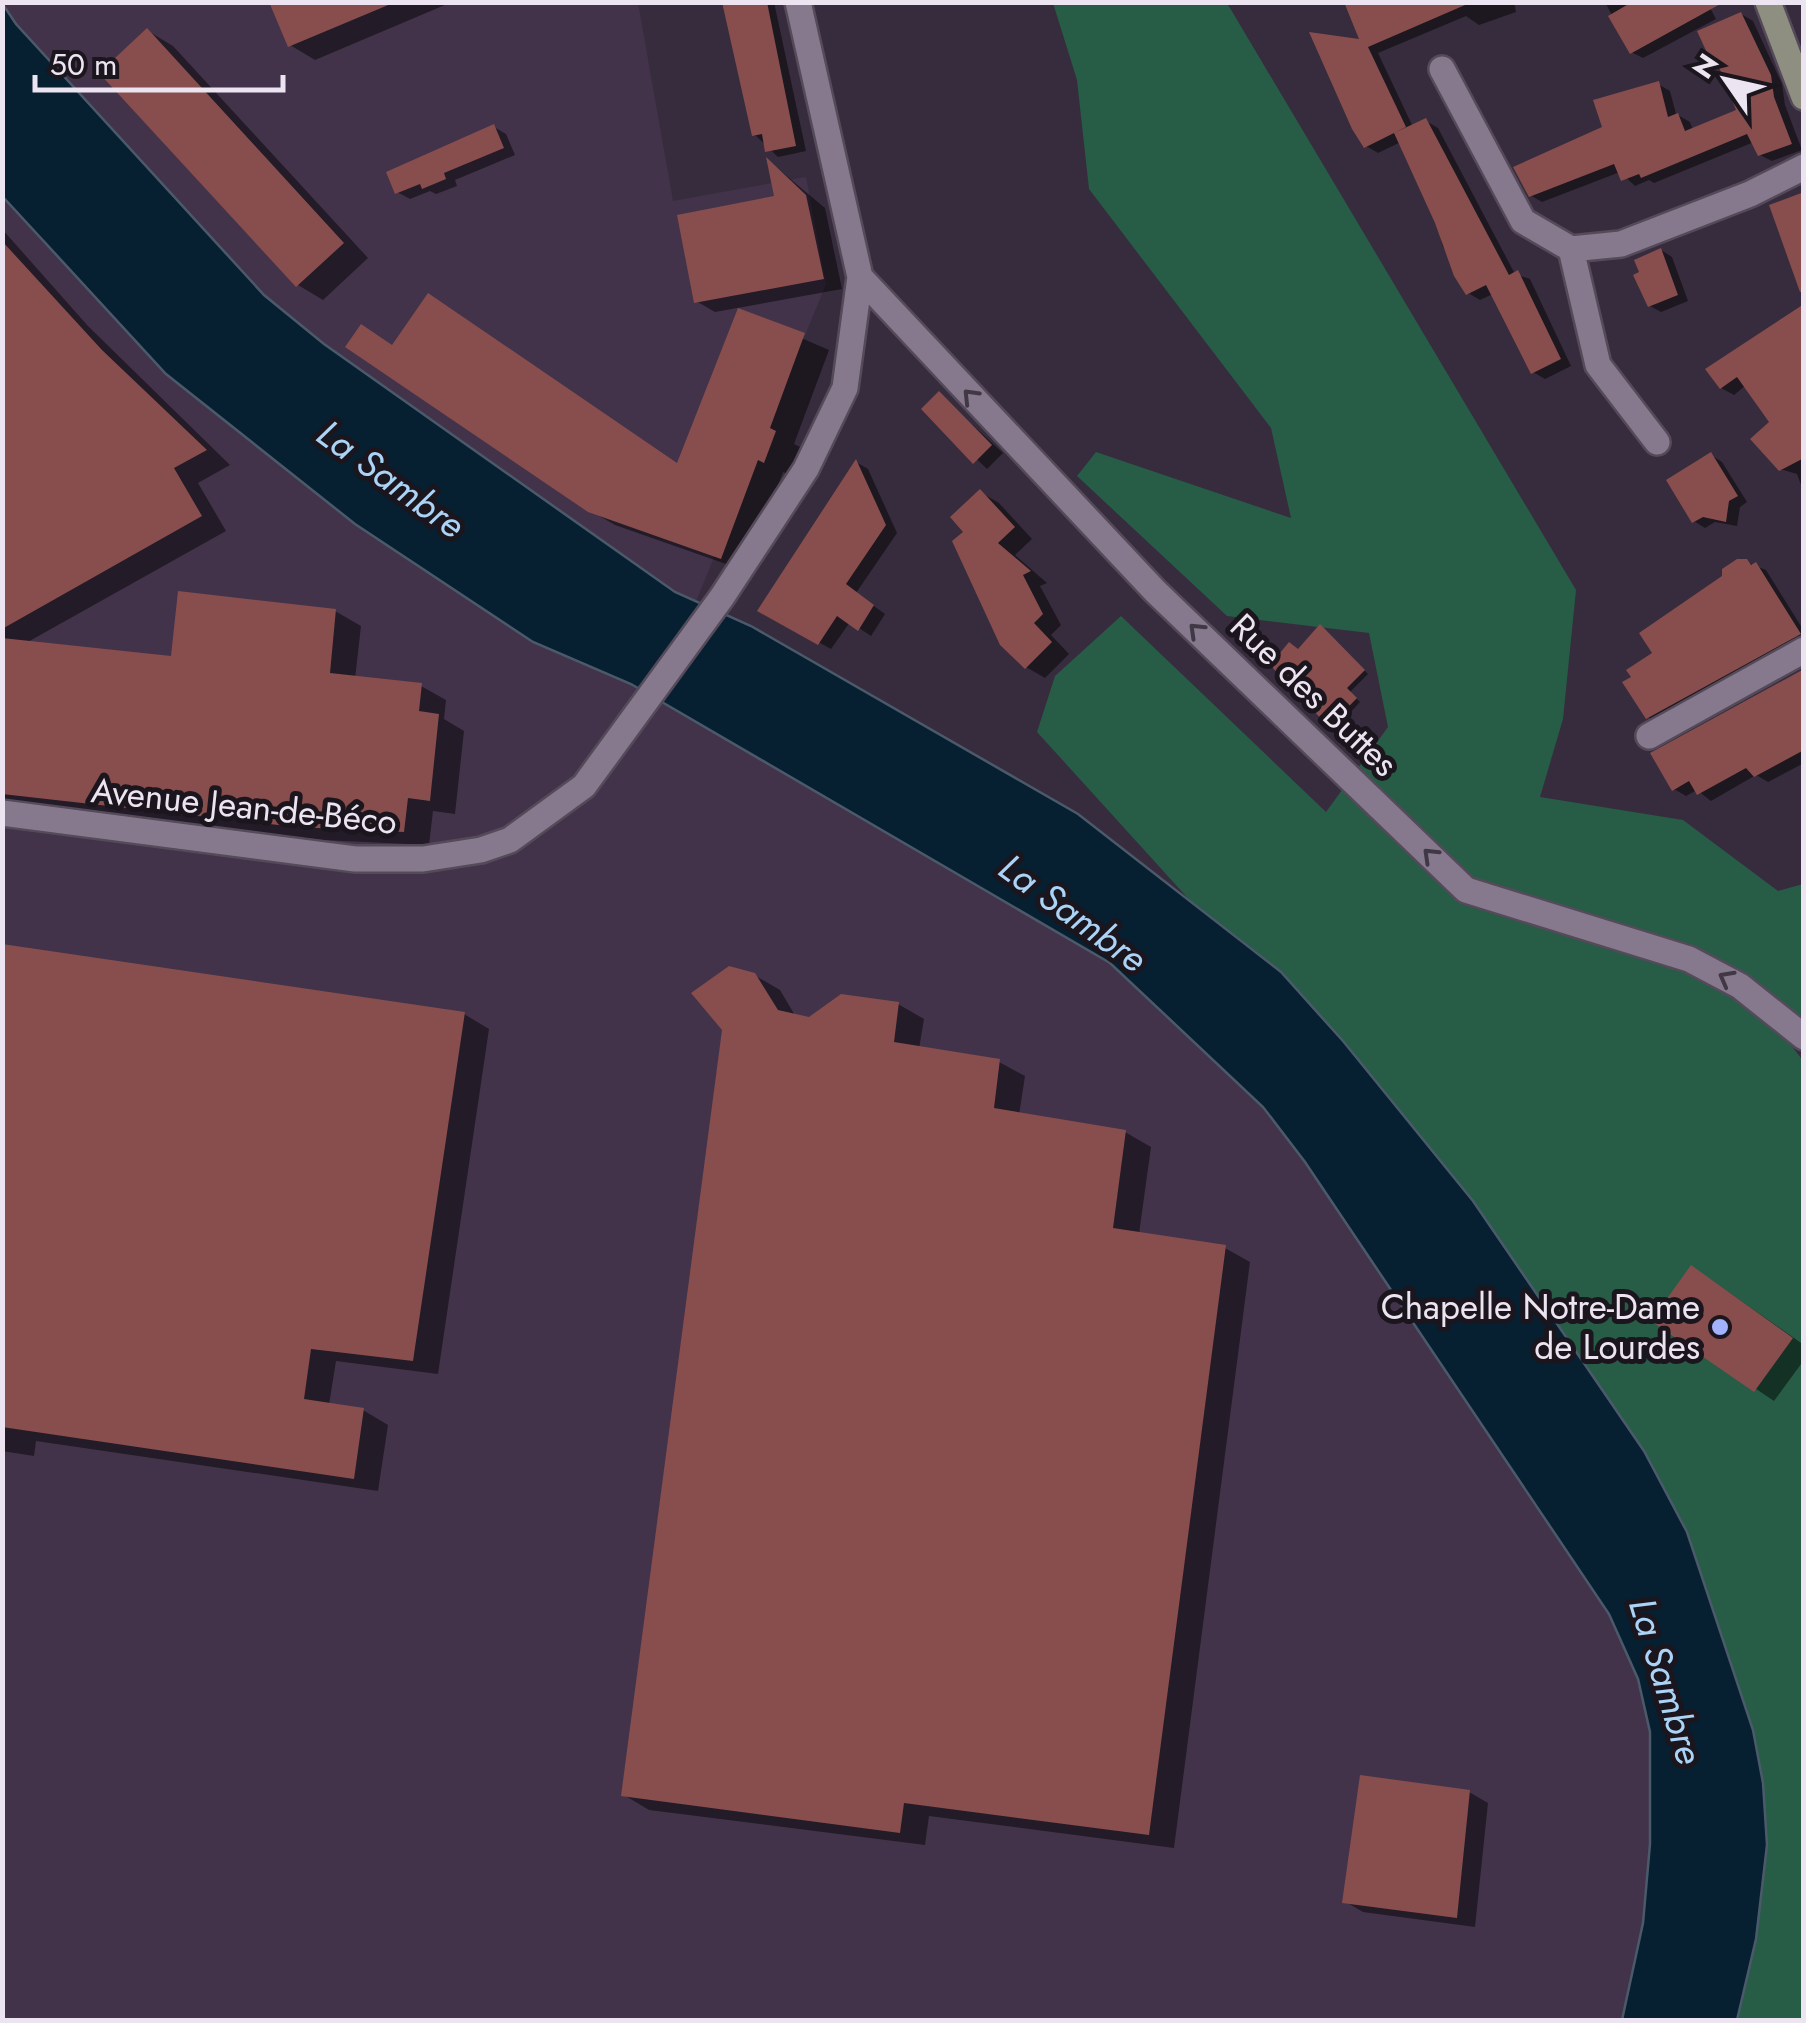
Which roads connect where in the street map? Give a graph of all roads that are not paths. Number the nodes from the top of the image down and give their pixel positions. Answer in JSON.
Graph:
{"nodes":[{"id":1,"x":798,"y":2,"type":"edge"},
{"id":2,"x":1768,"y":2,"type":"edge"},
{"id":3,"x":1442,"y":69,"type":"dead end"},
{"id":4,"x":1804,"y":96,"type":"edge"},
{"id":5,"x":1804,"y":167,"type":"edge"},
{"id":6,"x":1572,"y":249,"type":"junction"},
{"id":7,"x":860,"y":278,"type":"junction"},
{"id":8,"x":1657,"y":442,"type":"dead end"},
{"id":9,"x":1804,"y":650,"type":"edge"},
{"id":10,"x":1649,"y":736,"type":"dead end"},
{"id":11,"x":2,"y":813,"type":"edge"},
{"id":12,"x":1804,"y":1036,"type":"edge"}],
"edges":[{"from":1,"to":7,"type":"street"},
{"from":2,"to":4,"type":"street"},
{"from":3,"to":6,"type":"street"},
{"from":5,"to":6,"type":"street"},
{"from":6,"to":8,"type":"street"},
{"from":7,"to":11,"type":"street","name":"Avenue Jean-de-Béco"},
{"from":12,"to":7,"type":"street","name":"Rue des Buttes","one_way":true},
{"from":9,"to":10,"type":"street"}]}
